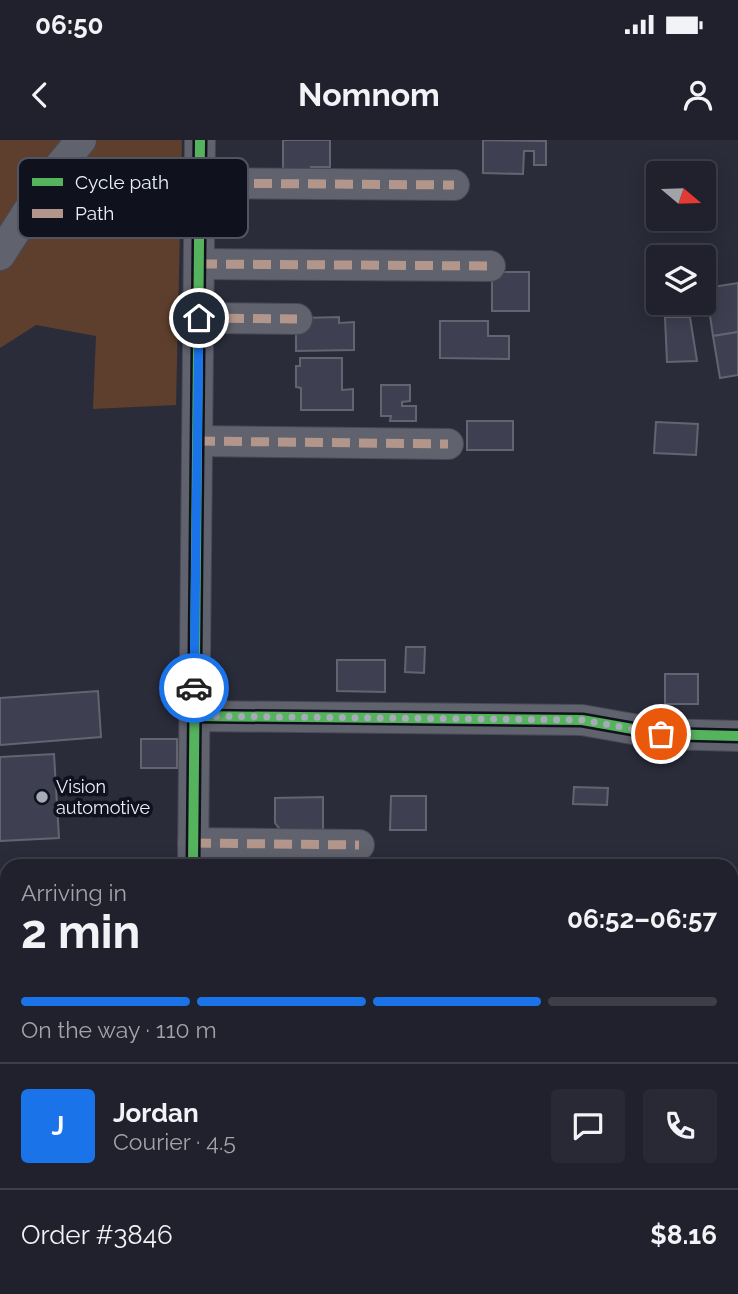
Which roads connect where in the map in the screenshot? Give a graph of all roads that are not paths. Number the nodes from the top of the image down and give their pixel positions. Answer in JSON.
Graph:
{"nodes":[{"id":1,"x":81,"y":140,"type":"edge"},
{"id":2,"x":200,"y":140,"type":"edge"},
{"id":3,"x":66,"y":158,"type":"edge"},
{"id":4,"x":200,"y":158,"type":"edge"},
{"id":5,"x":248,"y":183,"type":"edge"},
{"id":6,"x":454,"y":185,"type":"dead end"},
{"id":7,"x":18,"y":227,"type":"edge"},
{"id":8,"x":199,"y":238,"type":"edge"},
{"id":9,"x":0,"y":255,"type":"edge"},
{"id":10,"x":199,"y":264,"type":"junction"},
{"id":11,"x":490,"y":266,"type":"dead end"},
{"id":12,"x":199,"y":318,"type":"junction"},
{"id":13,"x":297,"y":319,"type":"dead end"},
{"id":14,"x":197,"y":441,"type":"junction"},
{"id":15,"x":448,"y":444,"type":"dead end"},
{"id":16,"x":194,"y":716,"type":"junction"},
{"id":17,"x":738,"y":736,"type":"edge"},
{"id":18,"x":359,"y":845,"type":"dead end"},
{"id":19,"x":193,"y":855,"type":"edge"}],
"edges":[{"from":1,"to":3,"type":"street"},
{"from":2,"to":4,"type":"street"},
{"from":5,"to":6,"type":"street"},
{"from":7,"to":9,"type":"street"},
{"from":8,"to":10,"type":"street"},
{"from":10,"to":11,"type":"street"},
{"from":10,"to":12,"type":"street"},
{"from":12,"to":13,"type":"street"},
{"from":12,"to":14,"type":"street"},
{"from":14,"to":15,"type":"street"},
{"from":14,"to":16,"type":"street"},
{"from":16,"to":17,"type":"street"},
{"from":16,"to":19,"type":"street"},
{"from":18,"to":19,"type":"street"}]}
